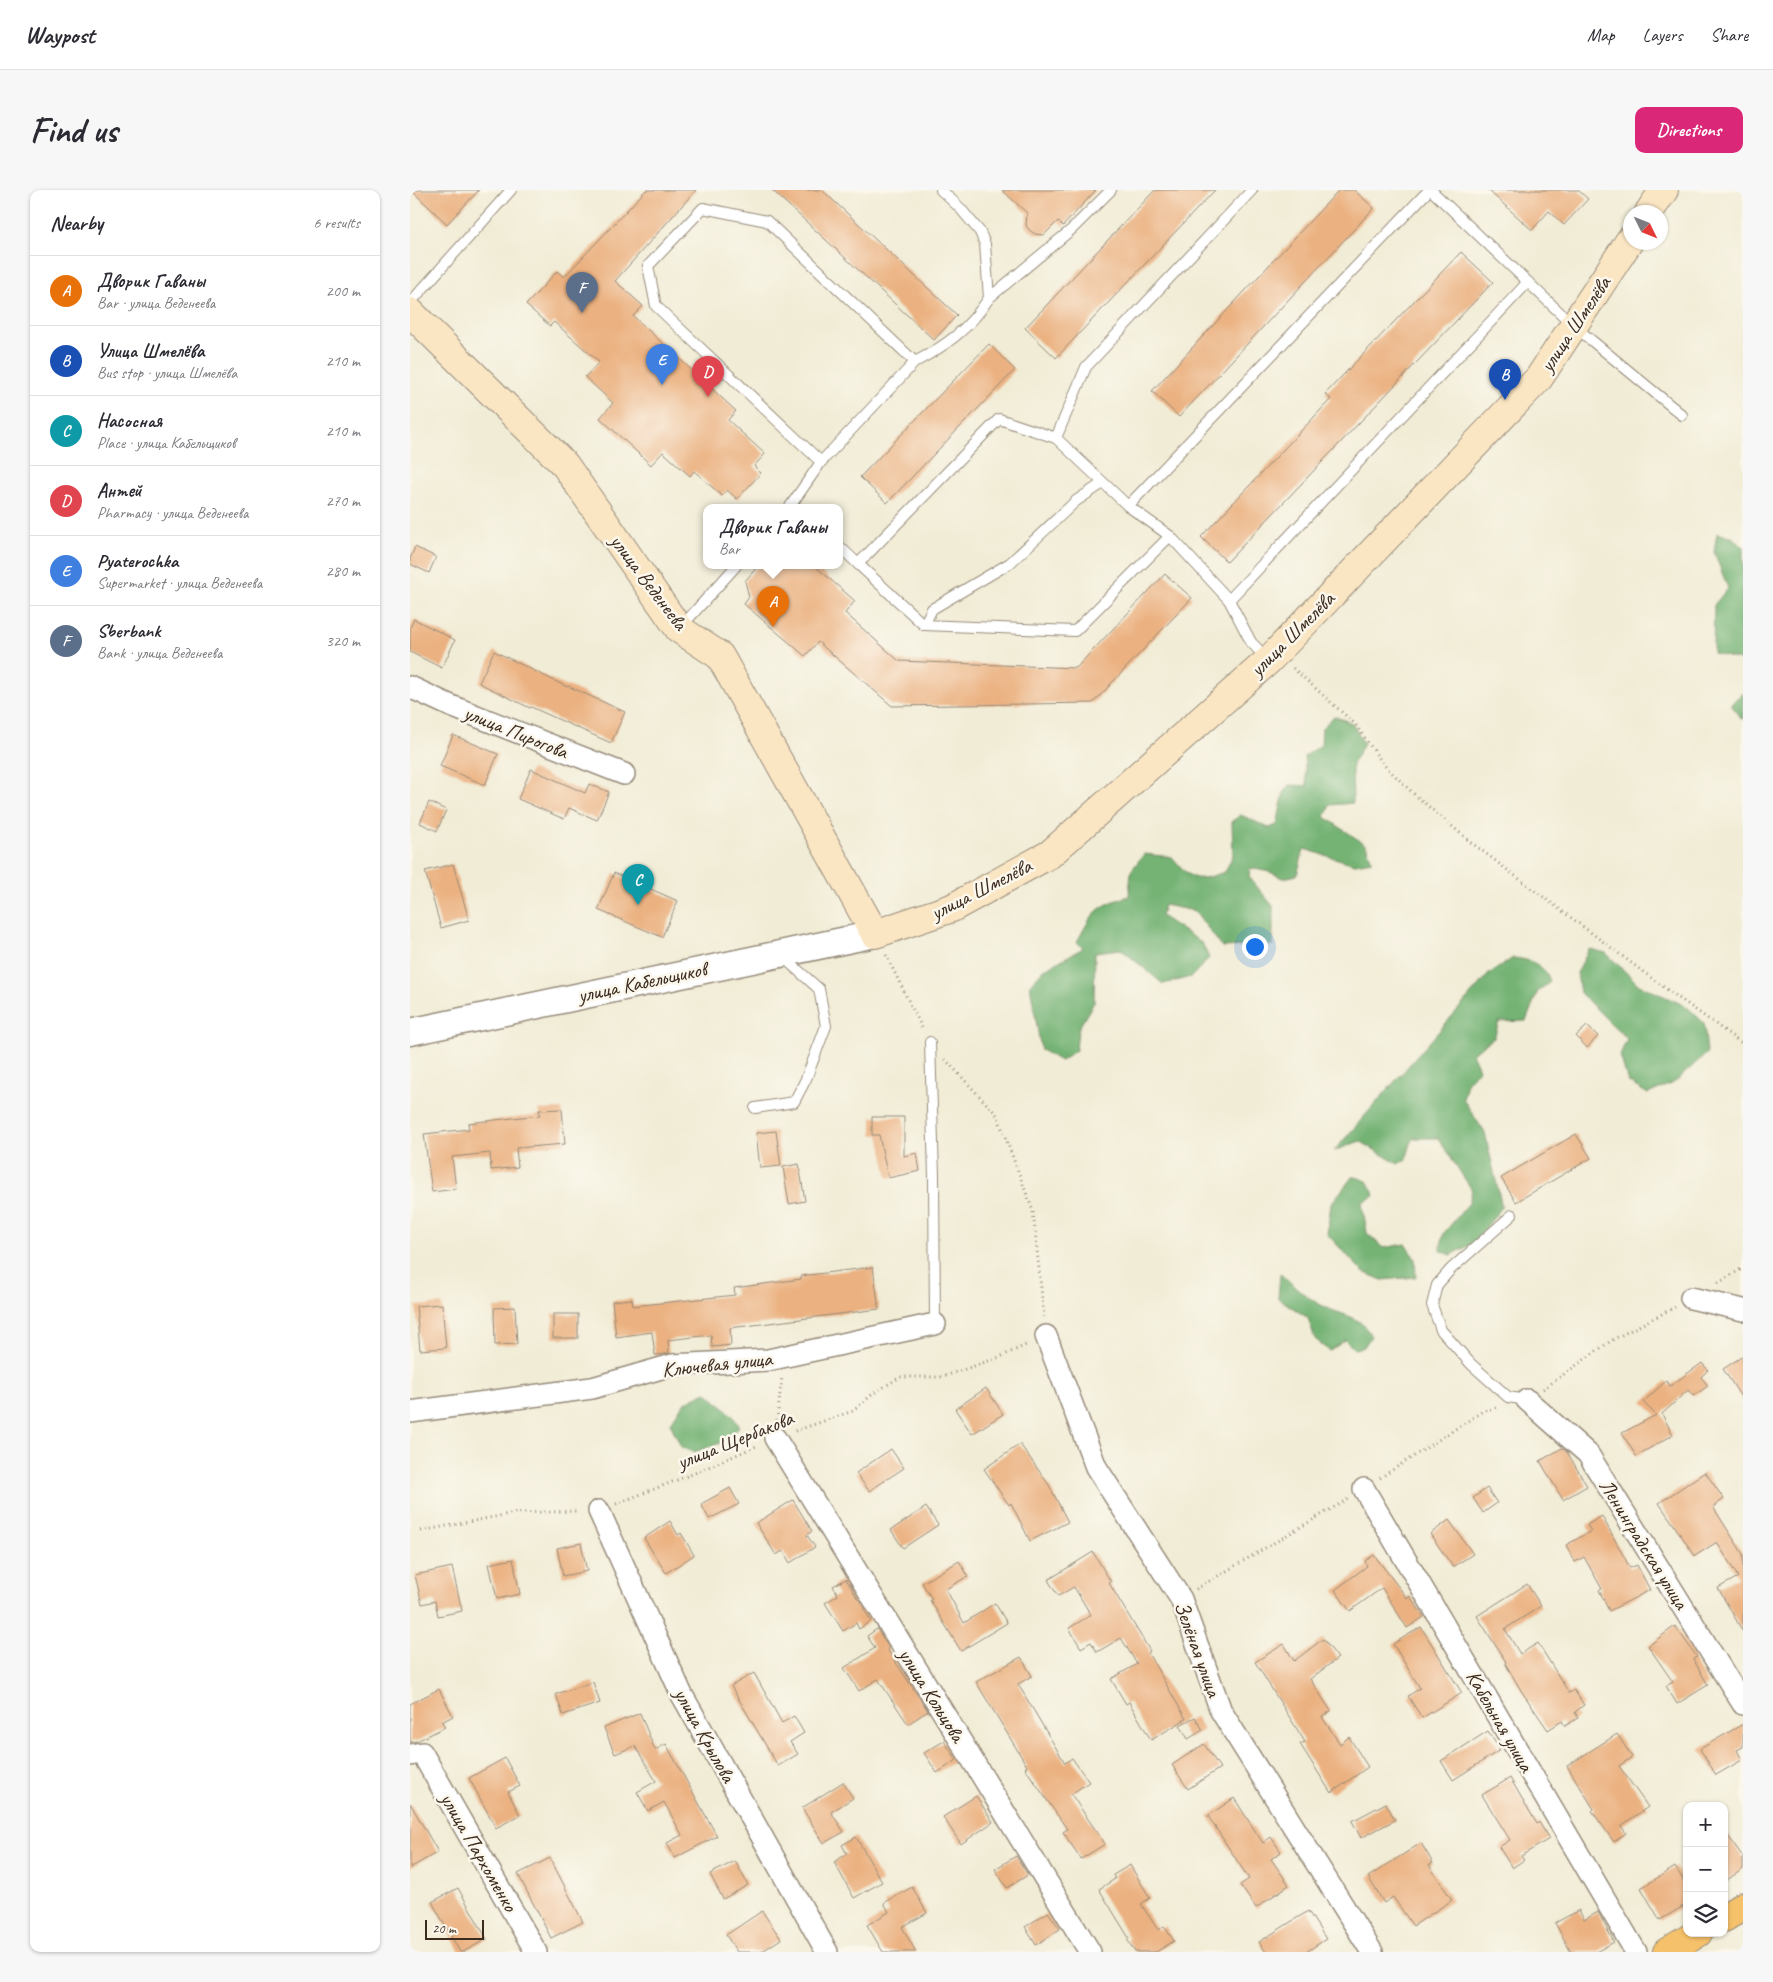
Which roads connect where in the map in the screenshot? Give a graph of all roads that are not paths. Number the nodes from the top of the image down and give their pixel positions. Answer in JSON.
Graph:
{"nodes":[{"id":1,"x":511,"y":190,"type":"edge"},
{"id":2,"x":941,"y":190,"type":"edge"},
{"id":3,"x":1111,"y":190,"type":"edge"},
{"id":4,"x":1252,"y":190,"type":"edge"},
{"id":5,"x":1430,"y":190,"type":"edge"},
{"id":6,"x":1664,"y":190,"type":"edge"},
{"id":7,"x":1654,"y":205,"type":"edge"},
{"id":8,"x":1623,"y":250,"type":"edge"},
{"id":9,"x":1528,"y":282,"type":"junction"},
{"id":10,"x":989,"y":298,"type":"junction"},
{"id":11,"x":410,"y":303,"type":"edge"},
{"id":12,"x":410,"y":312,"type":"edge"},
{"id":13,"x":1574,"y":326,"type":"junction"},
{"id":14,"x":916,"y":362,"type":"junction"},
{"id":15,"x":1682,"y":414,"type":"dead end"},
{"id":16,"x":1056,"y":438,"type":"junction"},
{"id":17,"x":821,"y":462,"type":"junction"},
{"id":18,"x":1103,"y":482,"type":"junction"},
{"id":19,"x":796,"y":504,"type":"edge"},
{"id":20,"x":1128,"y":506,"type":"junction"},
{"id":21,"x":1170,"y":536,"type":"junction"},
{"id":22,"x":843,"y":550,"type":"edge"},
{"id":23,"x":858,"y":564,"type":"junction"},
{"id":24,"x":733,"y":569,"type":"edge"},
{"id":25,"x":1228,"y":600,"type":"junction"},
{"id":26,"x":924,"y":626,"type":"junction"},
{"id":27,"x":679,"y":629,"type":"junction"},
{"id":28,"x":1272,"y":657,"type":"junction"},
{"id":29,"x":410,"y":687,"type":"edge"},
{"id":30,"x":624,"y":774,"type":"dead end"},
{"id":31,"x":875,"y":934,"type":"junction"},
{"id":32,"x":780,"y":954,"type":"junction"},
{"id":33,"x":410,"y":1032,"type":"edge"},
{"id":34,"x":930,"y":1042,"type":"road end"},
{"id":35,"x":755,"y":1108,"type":"dead end"},
{"id":36,"x":1512,"y":1215,"type":"dead end"},
{"id":37,"x":1691,"y":1298,"type":"road end"},
{"id":38,"x":1743,"y":1310,"type":"edge"},
{"id":39,"x":935,"y":1324,"type":"joint"},
{"id":40,"x":1046,"y":1336,"type":"road end"},
{"id":41,"x":1527,"y":1400,"type":"joint"},
{"id":42,"x":410,"y":1412,"type":"edge"},
{"id":43,"x":774,"y":1438,"type":"road end"},
{"id":44,"x":1364,"y":1489,"type":"road end"},
{"id":45,"x":599,"y":1510,"type":"road end"},
{"id":46,"x":1743,"y":1704,"type":"edge"},
{"id":47,"x":416,"y":1754,"type":"edge"},
{"id":48,"x":1743,"y":1906,"type":"edge"},
{"id":49,"x":1728,"y":1915,"type":"edge"},
{"id":50,"x":1691,"y":1937,"type":"edge"},
{"id":51,"x":536,"y":1952,"type":"edge"},
{"id":52,"x":827,"y":1952,"type":"edge"},
{"id":53,"x":1090,"y":1952,"type":"edge"},
{"id":54,"x":1372,"y":1952,"type":"edge"},
{"id":55,"x":1636,"y":1952,"type":"edge"},
{"id":56,"x":1667,"y":1952,"type":"edge"}],
"edges":[{"from":1,"to":11,"type":"lane"},
{"from":2,"to":10,"type":"lane"},
{"from":3,"to":10,"type":"lane"},
{"from":4,"to":16,"type":"lane"},
{"from":5,"to":9,"type":"lane"},
{"from":5,"to":20,"type":"lane"},
{"from":6,"to":7,"type":"main road"},
{"from":8,"to":13,"type":"main road","name":"улица Шмелёва"},
{"from":9,"to":13,"type":"lane"},
{"from":9,"to":25,"type":"lane"},
{"from":10,"to":14,"type":"lane"},
{"from":12,"to":27,"type":"main road","name":"улица Веденеева"},
{"from":13,"to":15,"type":"lane"},
{"from":13,"to":28,"type":"main road","name":"улица Шмелёва"},
{"from":14,"to":17,"type":"lane"},
{"from":14,"to":17,"type":"lane"},
{"from":16,"to":18,"type":"lane"},
{"from":16,"to":23,"type":"lane"},
{"from":17,"to":19,"type":"lane"},
{"from":18,"to":20,"type":"lane"},
{"from":18,"to":26,"type":"lane"},
{"from":20,"to":21,"type":"lane"},
{"from":21,"to":25,"type":"lane"},
{"from":21,"to":26,"type":"lane"},
{"from":22,"to":23,"type":"lane"},
{"from":23,"to":26,"type":"lane"},
{"from":24,"to":27,"type":"lane"},
{"from":25,"to":28,"type":"lane"},
{"from":27,"to":31,"type":"main road","name":"улица Веденеева"},
{"from":28,"to":31,"type":"main road","name":"улица Шмелёва"},
{"from":29,"to":30,"type":"street","name":"улица Пирогова"},
{"from":31,"to":32,"type":"street","name":"улица Кабельщиков"},
{"from":32,"to":33,"type":"street","name":"улица Кабельщиков"},
{"from":32,"to":35,"type":"lane"},
{"from":34,"to":39,"type":"lane"},
{"from":36,"to":41,"type":"lane"},
{"from":37,"to":38,"type":"street"},
{"from":39,"to":42,"type":"street","name":"Ключевая улица"},
{"from":40,"to":54,"type":"street","name":"Зелёная улица"},
{"from":41,"to":46,"type":"street","name":"Ленинградская улица"},
{"from":43,"to":53,"type":"street","name":"улица Кольцова"},
{"from":44,"to":55,"type":"street","name":"Кабельная улица"},
{"from":45,"to":52,"type":"street","name":"улица Крылова"},
{"from":47,"to":51,"type":"street","name":"улица Пархоменко"},
{"from":48,"to":49,"type":"main road"},
{"from":50,"to":56,"type":"main road"}]}
